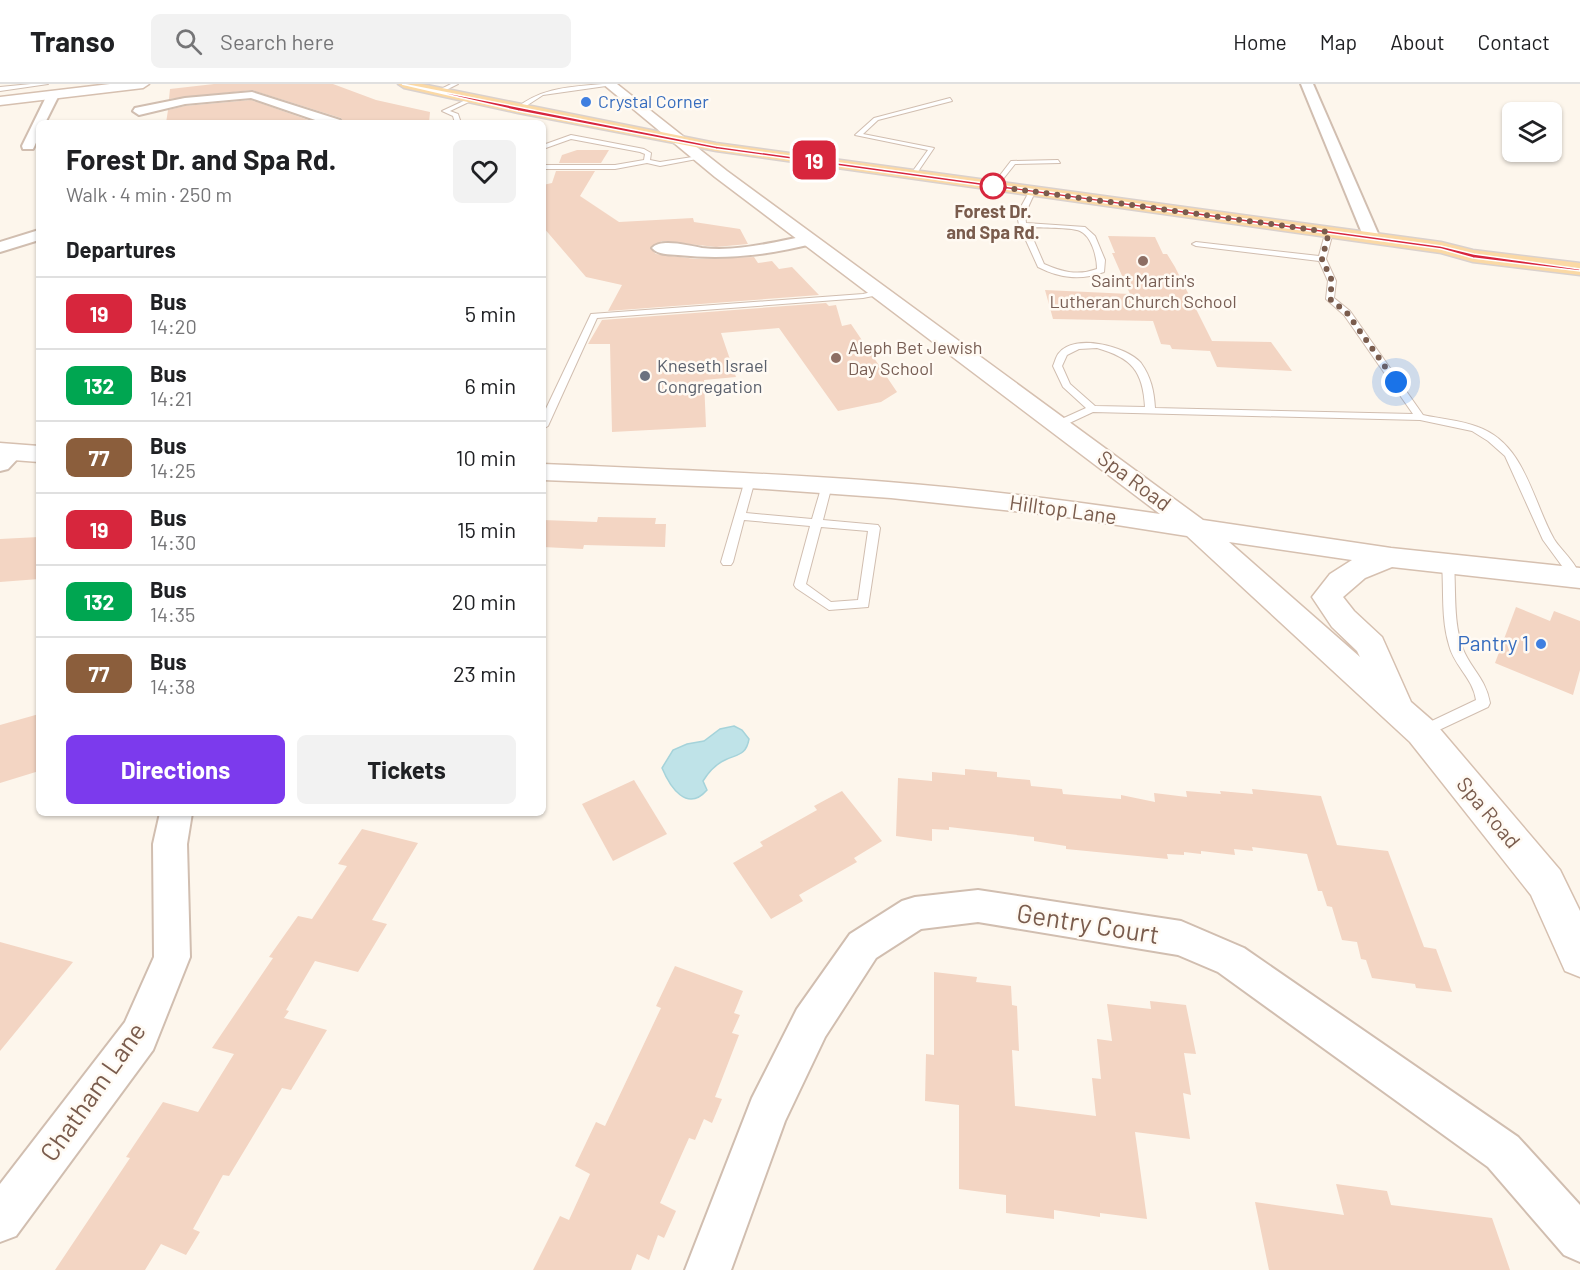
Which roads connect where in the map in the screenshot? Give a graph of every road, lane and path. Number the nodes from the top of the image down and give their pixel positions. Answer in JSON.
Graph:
{"nodes":[{"id":1,"x":142,"y":84,"type":"edge"},
{"id":2,"x":406,"y":84,"type":"edge"},
{"id":3,"x":455,"y":84,"type":"edge"},
{"id":4,"x":1307,"y":84,"type":"edge"},
{"id":5,"x":24,"y":85,"type":"edge"},
{"id":6,"x":609,"y":85,"type":"edge"},
{"id":7,"x":0,"y":89,"type":"edge"},
{"id":8,"x":49,"y":89,"type":"edge"},
{"id":9,"x":438,"y":92,"type":"junction"},
{"id":10,"x":472,"y":99,"type":"junction"},
{"id":11,"x":950,"y":100,"type":"dead end"},
{"id":12,"x":0,"y":101,"type":"edge"},
{"id":13,"x":636,"y":107,"type":"junction"},
{"id":14,"x":518,"y":109,"type":"junction"},
{"id":15,"x":139,"y":111,"type":"junction"},
{"id":16,"x":38,"y":120,"type":"edge"},
{"id":17,"x":136,"y":120,"type":"edge"},
{"id":18,"x":327,"y":120,"type":"edge"},
{"id":19,"x":457,"y":120,"type":"edge"},
{"id":20,"x":36,"y":124,"type":"edge"},
{"id":21,"x":579,"y":127,"type":"junction"},
{"id":22,"x":571,"y":138,"type":"junction"},
{"id":23,"x":680,"y":141,"type":"junction"},
{"id":24,"x":28,"y":146,"type":"dead end"},
{"id":25,"x":546,"y":146,"type":"edge"},
{"id":26,"x":791,"y":157,"type":"junction"},
{"id":27,"x":699,"y":158,"type":"junction"},
{"id":28,"x":647,"y":161,"type":"junction"},
{"id":29,"x":1058,"y":162,"type":"dead end"},
{"id":30,"x":546,"y":167,"type":"edge"},
{"id":31,"x":721,"y":174,"type":"junction"},
{"id":32,"x":913,"y":175,"type":"junction"},
{"id":33,"x":994,"y":187,"type":"junction"},
{"id":34,"x":1032,"y":192,"type":"junction"},
{"id":35,"x":1023,"y":225,"type":"junction"},
{"id":36,"x":1329,"y":232,"type":"junction"},
{"id":37,"x":36,"y":236,"type":"edge"},
{"id":38,"x":1372,"y":238,"type":"junction"},
{"id":39,"x":810,"y":240,"type":"junction"},
{"id":40,"x":1196,"y":244,"type":"dead end"},
{"id":41,"x":0,"y":247,"type":"edge"},
{"id":42,"x":660,"y":248,"type":"dead end"},
{"id":43,"x":1441,"y":248,"type":"junction"},
{"id":44,"x":1580,"y":257,"type":"edge"},
{"id":45,"x":1322,"y":259,"type":"junction"},
{"id":46,"x":1580,"y":269,"type":"edge"},
{"id":47,"x":880,"y":292,"type":"junction"},
{"id":48,"x":1092,"y":409,"type":"junction"},
{"id":49,"x":1150,"y":410,"type":"junction"},
{"id":50,"x":1420,"y":417,"type":"junction"},
{"id":51,"x":546,"y":420,"type":"edge"},
{"id":52,"x":1059,"y":424,"type":"junction"},
{"id":53,"x":36,"y":454,"type":"edge"},
{"id":54,"x":4,"y":456,"type":"edge"},
{"id":55,"x":546,"y":472,"type":"edge"},
{"id":56,"x":750,"y":480,"type":"junction"},
{"id":57,"x":827,"y":485,"type":"junction"},
{"id":58,"x":739,"y":516,"type":"junction"},
{"id":59,"x":818,"y":523,"type":"junction"},
{"id":60,"x":1198,"y":530,"type":"junction"},
{"id":61,"x":1391,"y":557,"type":"junction"},
{"id":62,"x":727,"y":562,"type":"dead end"},
{"id":63,"x":1448,"y":564,"type":"junction"},
{"id":64,"x":1578,"y":578,"type":"edge"},
{"id":65,"x":1410,"y":722,"type":"junction"},
{"id":66,"x":175,"y":816,"type":"edge"},
{"id":67,"x":1580,"y":957,"type":"edge"},
{"id":68,"x":0,"y":1220,"type":"edge"},
{"id":69,"x":1580,"y":1239,"type":"edge"},
{"id":70,"x":708,"y":1270,"type":"edge"}],
"edges":[{"from":1,"to":8,"type":"main road"},
{"from":1,"to":15,"type":"street"},
{"from":2,"to":9,"type":"main road"},
{"from":3,"to":9,"type":"lane"},
{"from":4,"to":38,"type":"street"},
{"from":5,"to":7,"type":"lane"},
{"from":5,"to":8,"type":"lane"},
{"from":6,"to":13,"type":"main road","name":"Spa Road"},
{"from":6,"to":14,"type":"lane"},
{"from":8,"to":12,"type":"main road"},
{"from":8,"to":16,"type":"street"},
{"from":9,"to":10,"type":"main road"},
{"from":10,"to":14,"type":"main road"},
{"from":10,"to":19,"type":"lane"},
{"from":11,"to":32,"type":"lane"},
{"from":13,"to":21,"type":"main road"},
{"from":13,"to":23,"type":"main road","name":"Spa Road"},
{"from":14,"to":21,"type":"main road"},
{"from":15,"to":17,"type":"street"},
{"from":15,"to":18,"type":"street"},
{"from":20,"to":24,"type":"street"},
{"from":21,"to":22,"type":"lane"},
{"from":21,"to":23,"type":"main road"},
{"from":22,"to":25,"type":"lane"},
{"from":22,"to":28,"type":"lane"},
{"from":23,"to":26,"type":"main road"},
{"from":23,"to":27,"type":"main road","name":"Spa Road"},
{"from":26,"to":31,"type":"main road"},
{"from":26,"to":32,"type":"main road"},
{"from":27,"to":28,"type":"lane"},
{"from":27,"to":31,"type":"main road","name":"Spa Road"},
{"from":28,"to":30,"type":"lane"},
{"from":29,"to":33,"type":"lane"},
{"from":31,"to":39,"type":"main road","name":"Spa Road"},
{"from":32,"to":33,"type":"main road"},
{"from":33,"to":34,"type":"main road"},
{"from":34,"to":35,"type":"lane"},
{"from":34,"to":36,"type":"main road"},
{"from":35,"to":35,"type":"lane"},
{"from":36,"to":38,"type":"main road"},
{"from":36,"to":45,"type":"lane"},
{"from":37,"to":41,"type":"street"},
{"from":38,"to":43,"type":"main road"},
{"from":39,"to":42,"type":"street"},
{"from":39,"to":47,"type":"main road","name":"Spa Road"},
{"from":40,"to":45,"type":"lane"},
{"from":43,"to":44,"type":"main road"},
{"from":43,"to":46,"type":"main road"},
{"from":45,"to":50,"type":"lane"},
{"from":47,"to":51,"type":"lane"},
{"from":47,"to":52,"type":"main road","name":"Spa Road"},
{"from":48,"to":49,"type":"lane"},
{"from":48,"to":49,"type":"lane"},
{"from":48,"to":52,"type":"lane"},
{"from":49,"to":50,"type":"lane"},
{"from":50,"to":64,"type":"lane"},
{"from":52,"to":60,"type":"main road","name":"Spa Road"},
{"from":53,"to":54,"type":"main road"},
{"from":55,"to":56,"type":"main road","name":"Hilltop Lane"},
{"from":56,"to":57,"type":"main road","name":"Hilltop Lane"},
{"from":56,"to":58,"type":"lane"},
{"from":57,"to":59,"type":"lane"},
{"from":57,"to":60,"type":"main road","name":"Hilltop Lane"},
{"from":58,"to":59,"type":"lane"},
{"from":58,"to":62,"type":"lane"},
{"from":59,"to":59,"type":"lane"},
{"from":60,"to":61,"type":"main road","name":"Hilltop Lane"},
{"from":60,"to":65,"type":"main road","name":"Spa Road"},
{"from":61,"to":63,"type":"main road","name":"Hilltop Lane"},
{"from":61,"to":65,"type":"main road"},
{"from":63,"to":64,"type":"main road","name":"Hilltop Lane"},
{"from":63,"to":65,"type":"lane"},
{"from":65,"to":67,"type":"main road","name":"Spa Road"},
{"from":66,"to":68,"type":"street","name":"Chatham Lane"},
{"from":69,"to":70,"type":"street","name":"Gentry Court"}]}
